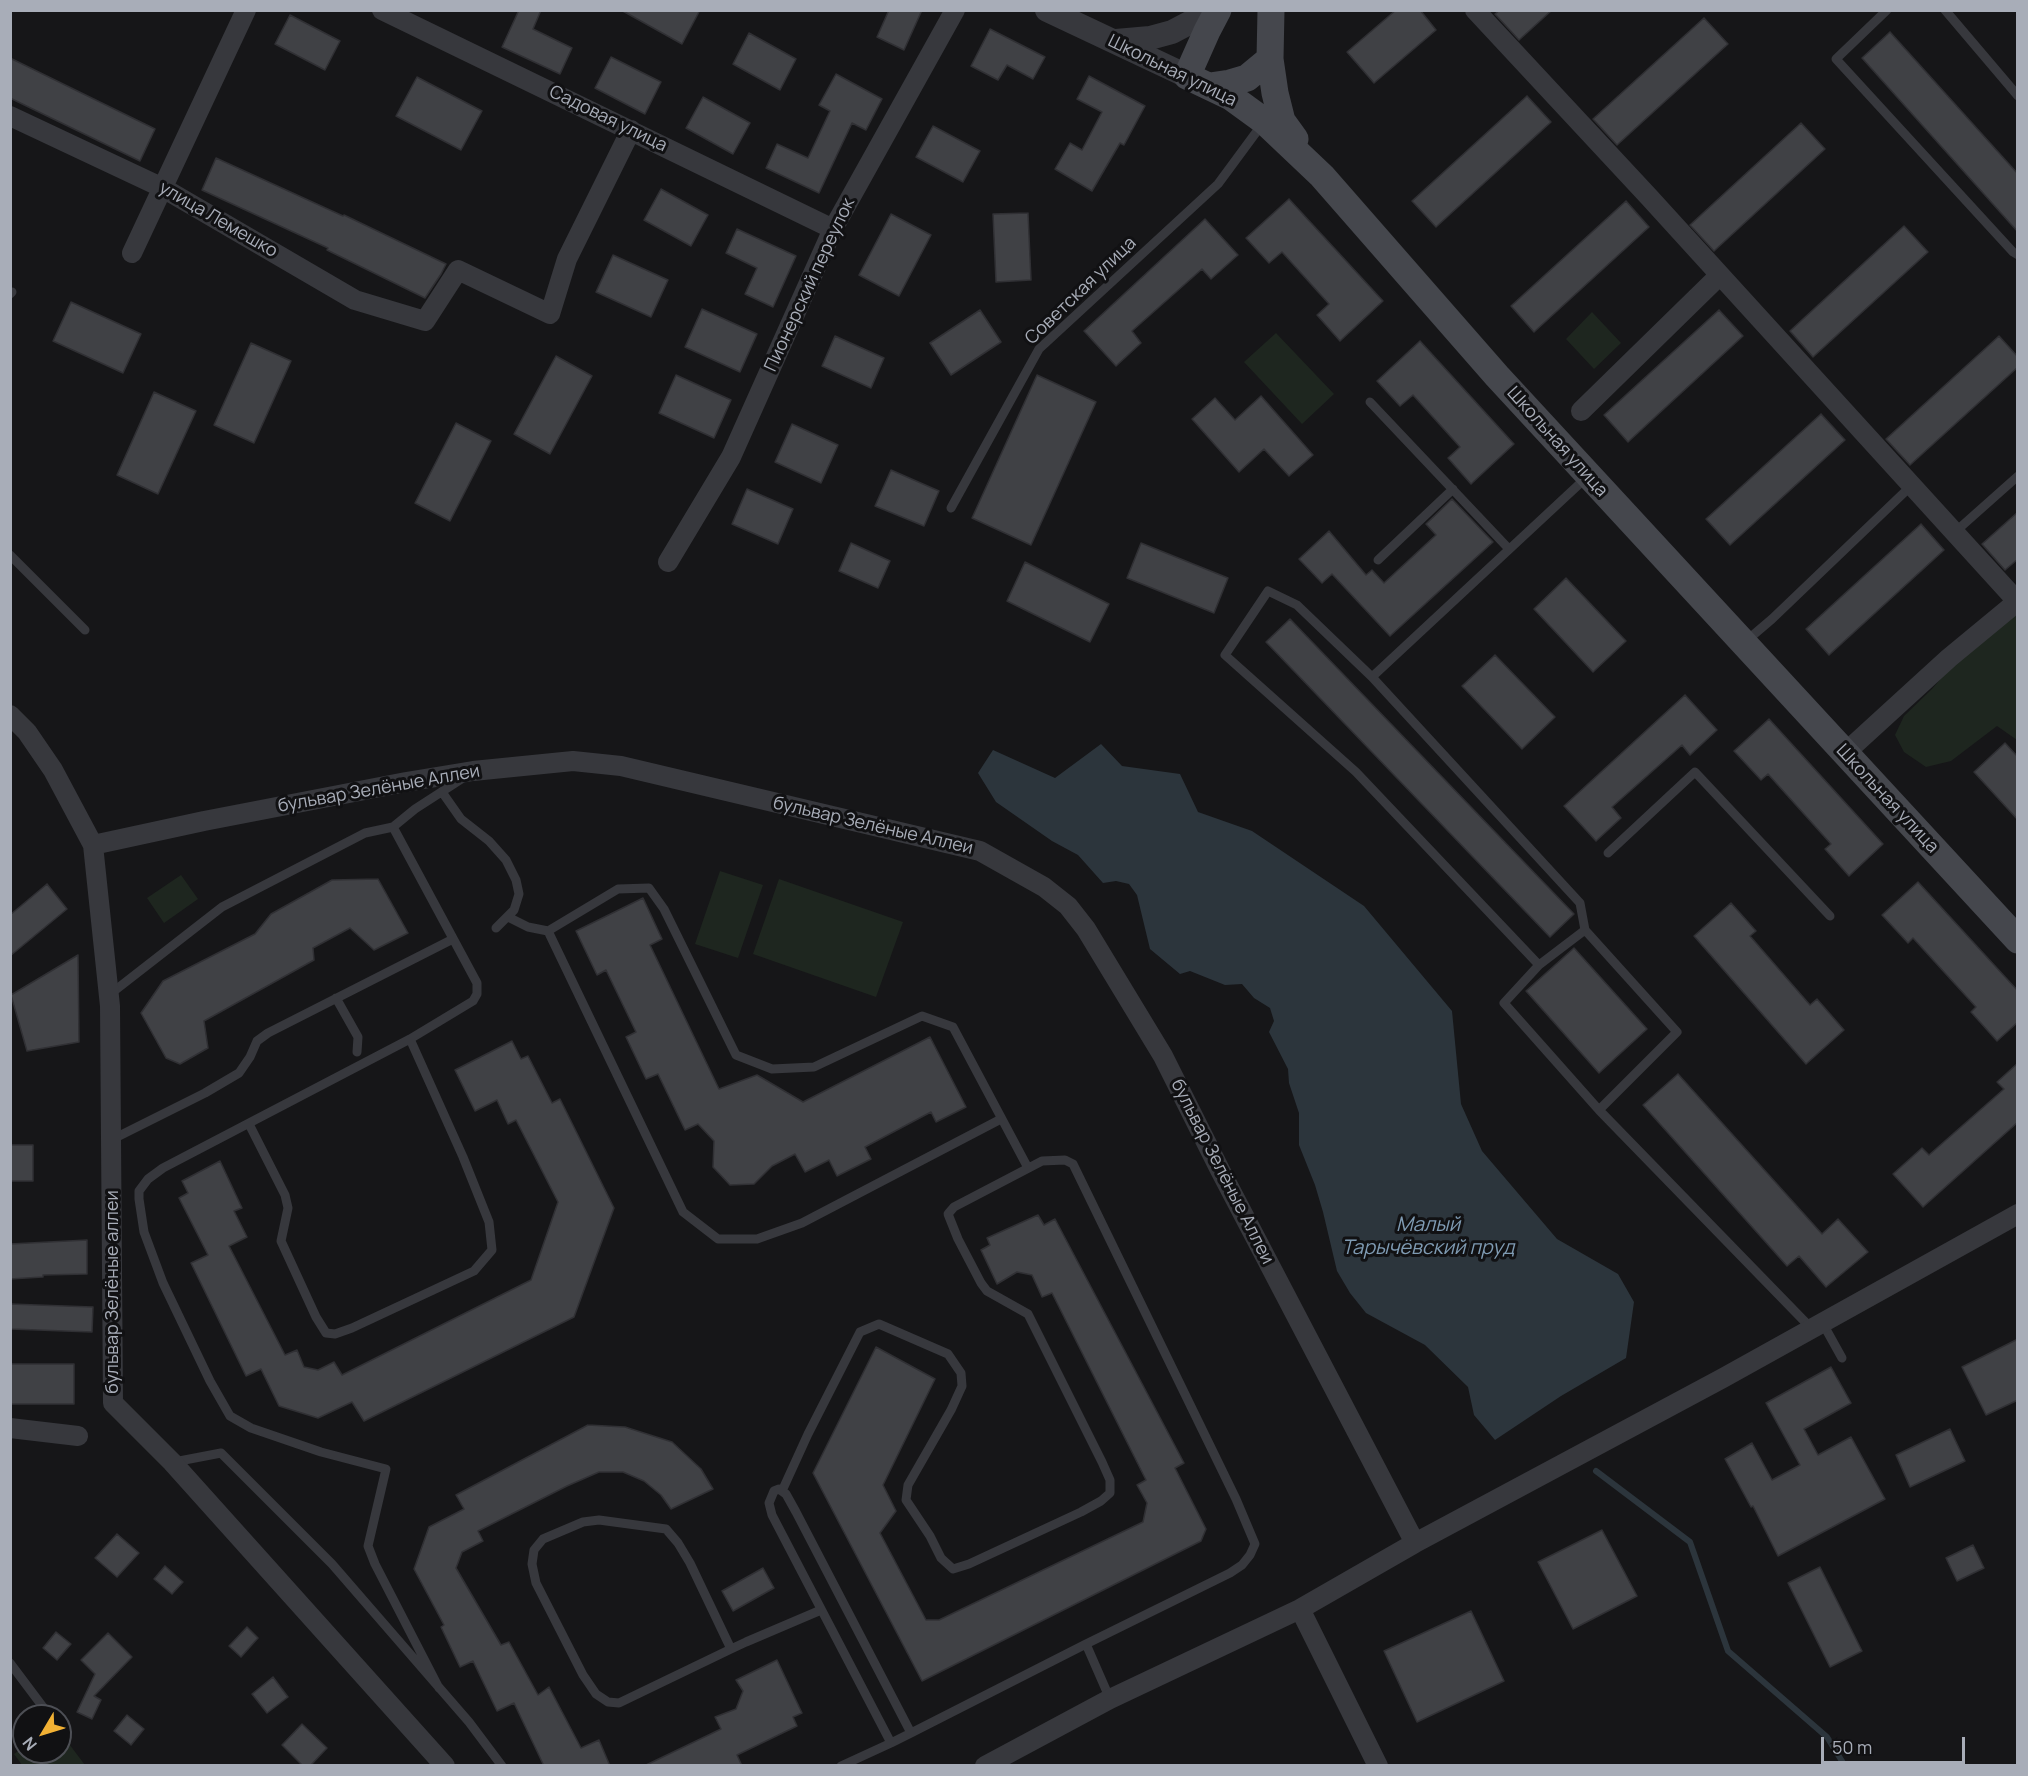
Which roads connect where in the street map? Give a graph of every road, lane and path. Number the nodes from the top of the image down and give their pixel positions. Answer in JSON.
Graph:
{"nodes":[{"id":1,"x":246,"y":10,"type":"edge"},
{"id":2,"x":382,"y":10,"type":"edge"},
{"id":3,"x":954,"y":10,"type":"edge"},
{"id":4,"x":1047,"y":10,"type":"edge"},
{"id":5,"x":1206,"y":10,"type":"edge"},
{"id":6,"x":1218,"y":10,"type":"edge"},
{"id":7,"x":1255,"y":10,"type":"edge"},
{"id":8,"x":1475,"y":10,"type":"edge"},
{"id":9,"x":1887,"y":10,"type":"edge"},
{"id":10,"x":1945,"y":10,"type":"edge"},
{"id":11,"x":1271,"y":34,"type":"edge"},
{"id":12,"x":1113,"y":41,"type":"junction"},
{"id":13,"x":1199,"y":81,"type":"junction"},
{"id":14,"x":2018,"y":96,"type":"edge"},
{"id":15,"x":10,"y":116,"type":"edge"},
{"id":16,"x":1264,"y":121,"type":"junction"},
{"id":17,"x":631,"y":130,"type":"junction"},
{"id":18,"x":1322,"y":176,"type":"junction"},
{"id":19,"x":163,"y":188,"type":"junction"},
{"id":20,"x":833,"y":229,"type":"junction"},
{"id":21,"x":132,"y":253,"type":"dead end"},
{"id":22,"x":2018,"y":255,"type":"edge"},
{"id":23,"x":1720,"y":275,"type":"junction"},
{"id":24,"x":1370,"y":402,"type":"dead end"},
{"id":25,"x":1581,"y":411,"type":"dead end"},
{"id":26,"x":1588,"y":476,"type":"junction"},
{"id":27,"x":2018,"y":476,"type":"edge"},
{"id":28,"x":1913,"y":485,"type":"junction"},
{"id":29,"x":1453,"y":489,"type":"junction"},
{"id":30,"x":951,"y":508,"type":"dead end"},
{"id":31,"x":1955,"y":532,"type":"junction"},
{"id":32,"x":1509,"y":549,"type":"junction"},
{"id":33,"x":10,"y":555,"type":"edge"},
{"id":34,"x":1378,"y":560,"type":"dead end"},
{"id":35,"x":668,"y":562,"type":"dead end"},
{"id":36,"x":2018,"y":601,"type":"edge"},
{"id":37,"x":85,"y":630,"type":"dead end"},
{"id":38,"x":1743,"y":643,"type":"junction"},
{"id":39,"x":1372,"y":677,"type":"junction"},
{"id":40,"x":10,"y":715,"type":"edge"},
{"id":41,"x":1845,"y":753,"type":"junction"},
{"id":42,"x":473,"y":771,"type":"junction"},
{"id":43,"x":441,"y":792,"type":"junction"},
{"id":44,"x":393,"y":827,"type":"junction"},
{"id":45,"x":93,"y":845,"type":"junction"},
{"id":46,"x":1608,"y":853,"type":"dead end"},
{"id":47,"x":1830,"y":916,"type":"dead end"},
{"id":48,"x":508,"y":917,"type":"junction"},
{"id":49,"x":496,"y":928,"type":"dead end"},
{"id":50,"x":1585,"y":930,"type":"junction"},
{"id":51,"x":548,"y":932,"type":"junction"},
{"id":52,"x":453,"y":939,"type":"junction"},
{"id":53,"x":2018,"y":940,"type":"edge"},
{"id":54,"x":1539,"y":965,"type":"junction"},
{"id":55,"x":109,"y":995,"type":"junction"},
{"id":56,"x":336,"y":998,"type":"junction"},
{"id":57,"x":410,"y":1039,"type":"junction"},
{"id":58,"x":357,"y":1052,"type":"dead end"},
{"id":59,"x":1599,"y":1110,"type":"junction"},
{"id":60,"x":1001,"y":1119,"type":"junction"},
{"id":61,"x":249,"y":1124,"type":"junction"},
{"id":62,"x":113,"y":1139,"type":"junction"},
{"id":63,"x":1028,"y":1168,"type":"junction"},
{"id":64,"x":2018,"y":1214,"type":"edge"},
{"id":65,"x":1816,"y":1325,"type":"junction"},
{"id":66,"x":1842,"y":1358,"type":"dead end"},
{"id":67,"x":10,"y":1428,"type":"edge"},
{"id":68,"x":78,"y":1436,"type":"dead end"},
{"id":69,"x":172,"y":1462,"type":"junction"},
{"id":70,"x":782,"y":1491,"type":"junction"},
{"id":71,"x":1415,"y":1543,"type":"junction"},
{"id":72,"x":1300,"y":1609,"type":"junction"},
{"id":73,"x":821,"y":1610,"type":"junction"},
{"id":74,"x":1086,"y":1644,"type":"junction"},
{"id":75,"x":731,"y":1649,"type":"junction"},
{"id":76,"x":10,"y":1663,"type":"edge"},
{"id":77,"x":439,"y":1688,"type":"junction"},
{"id":78,"x":1110,"y":1699,"type":"junction"},
{"id":79,"x":41,"y":1704,"type":"edge"},
{"id":80,"x":911,"y":1732,"type":"junction"},
{"id":81,"x":891,"y":1743,"type":"junction"},
{"id":82,"x":445,"y":1766,"type":"edge"},
{"id":83,"x":502,"y":1766,"type":"edge"},
{"id":84,"x":841,"y":1766,"type":"edge"},
{"id":85,"x":985,"y":1766,"type":"edge"},
{"id":86,"x":1378,"y":1766,"type":"edge"}],
"edges":[{"from":1,"to":19,"type":"street"},
{"from":2,"to":17,"type":"street","name":"Садовая улица"},
{"from":3,"to":20,"type":"street","name":"Пионерский переулок"},
{"from":4,"to":12,"type":"street","name":"Школьная улица"},
{"from":5,"to":12,"type":"street"},
{"from":6,"to":13,"type":"main road"},
{"from":7,"to":11,"type":"main road"},
{"from":8,"to":23,"type":"street"},
{"from":9,"to":22,"type":"lane"},
{"from":10,"to":14,"type":"lane"},
{"from":11,"to":13,"type":"main road"},
{"from":11,"to":18,"type":"main road"},
{"from":12,"to":13,"type":"street","name":"Школьная улица"},
{"from":13,"to":16,"type":"main road","name":"Школьная улица"},
{"from":15,"to":19,"type":"street","name":"улица Лемешко"},
{"from":16,"to":18,"type":"main road","name":"Школьная улица"},
{"from":16,"to":30,"type":"lane","name":"Советская улица"},
{"from":17,"to":19,"type":"street","name":"улица Лемешко"},
{"from":17,"to":20,"type":"street","name":"Садовая улица"},
{"from":18,"to":26,"type":"main road","name":"Школьная улица"},
{"from":19,"to":21,"type":"street"},
{"from":20,"to":35,"type":"street","name":"Пионерский переулок"},
{"from":23,"to":25,"type":"street"},
{"from":23,"to":28,"type":"street"},
{"from":24,"to":29,"type":"lane"},
{"from":26,"to":32,"type":"lane"},
{"from":26,"to":38,"type":"main road","name":"Школьная улица"},
{"from":27,"to":31,"type":"lane"},
{"from":28,"to":31,"type":"street"},
{"from":28,"to":38,"type":"lane"},
{"from":29,"to":32,"type":"lane"},
{"from":29,"to":34,"type":"lane"},
{"from":31,"to":36,"type":"street"},
{"from":32,"to":39,"type":"lane"},
{"from":33,"to":37,"type":"lane"},
{"from":36,"to":41,"type":"street"},
{"from":38,"to":41,"type":"main road","name":"Школьная улица"},
{"from":39,"to":50,"type":"lane"},
{"from":39,"to":54,"type":"lane"},
{"from":40,"to":45,"type":"street","name":"бульвар Зелёные аллеи"},
{"from":41,"to":53,"type":"main road","name":"Школьная улица"},
{"from":42,"to":43,"type":"lane"},
{"from":42,"to":45,"type":"street","name":"бульвар Зелёные Аллеи"},
{"from":42,"to":71,"type":"street","name":"бульвар Зелёные Аллеи"},
{"from":43,"to":44,"type":"lane"},
{"from":43,"to":48,"type":"lane"},
{"from":44,"to":52,"type":"lane"},
{"from":44,"to":55,"type":"lane"},
{"from":45,"to":55,"type":"street","name":"бульвар Зелёные аллеи"},
{"from":46,"to":47,"type":"lane"},
{"from":48,"to":49,"type":"lane"},
{"from":48,"to":51,"type":"lane"},
{"from":50,"to":54,"type":"lane"},
{"from":50,"to":59,"type":"lane"},
{"from":51,"to":60,"type":"lane"},
{"from":51,"to":60,"type":"lane"},
{"from":52,"to":56,"type":"lane"},
{"from":52,"to":57,"type":"lane"},
{"from":54,"to":59,"type":"lane"},
{"from":55,"to":62,"type":"street","name":"бульвар Зелёные аллеи"},
{"from":56,"to":58,"type":"lane"},
{"from":56,"to":62,"type":"lane"},
{"from":57,"to":61,"type":"lane"},
{"from":57,"to":61,"type":"lane"},
{"from":59,"to":65,"type":"lane"},
{"from":60,"to":63,"type":"lane"},
{"from":61,"to":77,"type":"lane"},
{"from":62,"to":69,"type":"street","name":"бульвар Зелёные аллеи"},
{"from":63,"to":70,"type":"lane"},
{"from":63,"to":74,"type":"lane"},
{"from":64,"to":65,"type":"street"},
{"from":65,"to":66,"type":"lane"},
{"from":65,"to":71,"type":"street"},
{"from":67,"to":68,"type":"street"},
{"from":69,"to":77,"type":"lane"},
{"from":69,"to":82,"type":"street","name":"бульвар Зелёные аллеи"},
{"from":70,"to":73,"type":"lane"},
{"from":70,"to":80,"type":"lane"},
{"from":71,"to":72,"type":"street"},
{"from":72,"to":78,"type":"street"},
{"from":72,"to":86,"type":"street"},
{"from":73,"to":75,"type":"lane"},
{"from":73,"to":81,"type":"lane"},
{"from":74,"to":78,"type":"lane"},
{"from":74,"to":80,"type":"lane"},
{"from":75,"to":75,"type":"lane"},
{"from":76,"to":79,"type":"lane"},
{"from":77,"to":83,"type":"lane"},
{"from":78,"to":85,"type":"street"},
{"from":80,"to":81,"type":"lane"},
{"from":81,"to":84,"type":"lane"}]}
